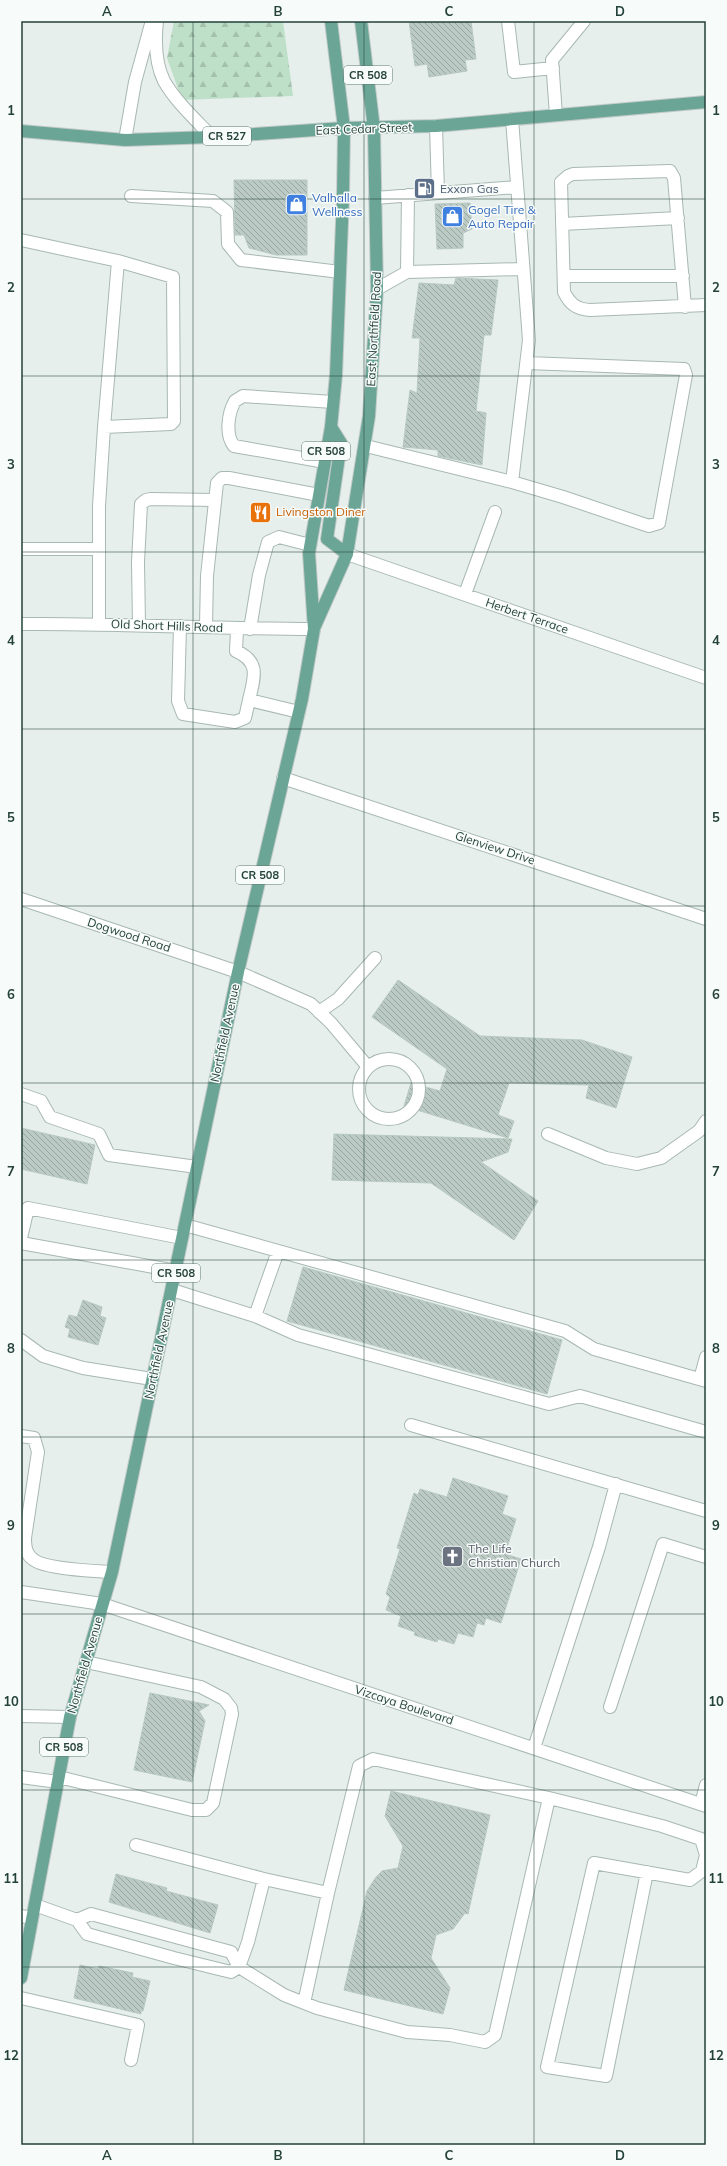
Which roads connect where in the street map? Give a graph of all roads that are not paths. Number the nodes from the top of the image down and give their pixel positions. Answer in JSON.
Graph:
{"nodes":[{"id":1,"x":152,"y":21,"type":"edge"},
{"id":2,"x":156,"y":21,"type":"edge"},
{"id":3,"x":331,"y":21,"type":"edge"},
{"id":4,"x":361,"y":21,"type":"edge"},
{"id":5,"x":508,"y":21,"type":"edge"},
{"id":6,"x":584,"y":21,"type":"edge"},
{"id":7,"x":553,"y":68,"type":"junction"},
{"id":8,"x":706,"y":102,"type":"edge"},
{"id":9,"x":556,"y":115,"type":"junction"},
{"id":10,"x":512,"y":119,"type":"junction"},
{"id":11,"x":436,"y":126,"type":"junction"},
{"id":12,"x":344,"y":128,"type":"junction"},
{"id":13,"x":374,"y":129,"type":"junction"},
{"id":14,"x":21,"y":131,"type":"edge"},
{"id":15,"x":212,"y":137,"type":"junction"},
{"id":16,"x":125,"y":140,"type":"junction"},
{"id":17,"x":517,"y":187,"type":"junction"},
{"id":18,"x":438,"y":193,"type":"junction"},
{"id":19,"x":408,"y":195,"type":"junction"},
{"id":20,"x":130,"y":196,"type":"dead end"},
{"id":21,"x":375,"y":198,"type":"junction"},
{"id":22,"x":678,"y":218,"type":"junction"},
{"id":23,"x":562,"y":224,"type":"junction"},
{"id":24,"x":21,"y":240,"type":"edge"},
{"id":25,"x":118,"y":261,"type":"junction"},
{"id":26,"x":523,"y":269,"type":"junction"},
{"id":27,"x":340,"y":272,"type":"junction"},
{"id":28,"x":407,"y":272,"type":"junction"},
{"id":29,"x":564,"y":276,"type":"junction"},
{"id":30,"x":683,"y":276,"type":"junction"},
{"id":31,"x":377,"y":289,"type":"junction"},
{"id":32,"x":706,"y":305,"type":"edge"},
{"id":33,"x":685,"y":307,"type":"junction"},
{"id":34,"x":527,"y":363,"type":"junction"},
{"id":35,"x":333,"y":402,"type":"junction"},
{"id":36,"x":104,"y":427,"type":"junction"},
{"id":37,"x":331,"y":427,"type":"junction"},
{"id":38,"x":366,"y":446,"type":"junction"},
{"id":39,"x":325,"y":462,"type":"junction"},
{"id":40,"x":512,"y":482,"type":"junction"},
{"id":41,"x":319,"y":495,"type":"junction"},
{"id":42,"x":215,"y":500,"type":"junction"},
{"id":43,"x":495,"y":512,"type":"dead end"},
{"id":44,"x":310,"y":545,"type":"junction"},
{"id":45,"x":21,"y":549,"type":"edge"},
{"id":46,"x":99,"y":549,"type":"junction"},
{"id":47,"x":347,"y":554,"type":"junction"},
{"id":48,"x":465,"y":594,"type":"junction"},
{"id":49,"x":21,"y":624,"type":"edge"},
{"id":50,"x":99,"y":624,"type":"junction"},
{"id":51,"x":138,"y":625,"type":"junction"},
{"id":52,"x":180,"y":626,"type":"junction"},
{"id":53,"x":206,"y":626,"type":"junction"},
{"id":54,"x":237,"y":629,"type":"junction"},
{"id":55,"x":250,"y":629,"type":"junction"},
{"id":56,"x":314,"y":629,"type":"junction"},
{"id":57,"x":706,"y":678,"type":"edge"},
{"id":58,"x":302,"y":699,"type":"joint"},
{"id":59,"x":249,"y":700,"type":"junction"},
{"id":60,"x":299,"y":712,"type":"junction"},
{"id":61,"x":283,"y":778,"type":"junction"},
{"id":62,"x":21,"y":899,"type":"edge"},
{"id":63,"x":706,"y":918,"type":"edge"},
{"id":64,"x":375,"y":958,"type":"dead end"},
{"id":65,"x":238,"y":972,"type":"junction"},
{"id":66,"x":319,"y":1012,"type":"junction"},
{"id":67,"x":368,"y":1067,"type":"junction"},
{"id":68,"x":21,"y":1094,"type":"edge"},
{"id":69,"x":706,"y":1121,"type":"edge"},
{"id":70,"x":548,"y":1134,"type":"dead end"},
{"id":71,"x":197,"y":1167,"type":"junction"},
{"id":72,"x":185,"y":1225,"type":"junction"},
{"id":73,"x":21,"y":1238,"type":"edge"},
{"id":74,"x":182,"y":1238,"type":"junction"},
{"id":75,"x":21,"y":1243,"type":"edge"},
{"id":76,"x":278,"y":1250,"type":"junction"},
{"id":77,"x":176,"y":1271,"type":"junction"},
{"id":78,"x":172,"y":1290,"type":"junction"},
{"id":79,"x":254,"y":1316,"type":"junction"},
{"id":80,"x":21,"y":1340,"type":"edge"},
{"id":81,"x":706,"y":1358,"type":"edge"},
{"id":82,"x":152,"y":1379,"type":"junction"},
{"id":83,"x":703,"y":1380,"type":"edge"},
{"id":84,"x":411,"y":1425,"type":"dead end"},
{"id":85,"x":706,"y":1432,"type":"edge"},
{"id":86,"x":21,"y":1436,"type":"edge"},
{"id":87,"x":616,"y":1484,"type":"junction"},
{"id":88,"x":706,"y":1511,"type":"edge"},
{"id":89,"x":706,"y":1557,"type":"edge"},
{"id":90,"x":112,"y":1572,"type":"junction"},
{"id":91,"x":21,"y":1592,"type":"edge"},
{"id":92,"x":102,"y":1604,"type":"junction"},
{"id":93,"x":86,"y":1662,"type":"junction"},
{"id":94,"x":610,"y":1707,"type":"dead end"},
{"id":95,"x":21,"y":1716,"type":"edge"},
{"id":96,"x":70,"y":1717,"type":"junction"},
{"id":97,"x":534,"y":1748,"type":"junction"},
{"id":98,"x":21,"y":1777,"type":"edge"},
{"id":99,"x":58,"y":1780,"type":"junction"},
{"id":100,"x":706,"y":1786,"type":"edge"},
{"id":101,"x":549,"y":1798,"type":"junction"},
{"id":102,"x":703,"y":1805,"type":"edge"},
{"id":103,"x":136,"y":1844,"type":"dead end"},
{"id":104,"x":647,"y":1872,"type":"junction"},
{"id":105,"x":264,"y":1879,"type":"junction"},
{"id":106,"x":328,"y":1893,"type":"junction"},
{"id":107,"x":35,"y":1906,"type":"junction"},
{"id":108,"x":27,"y":1917,"type":"edge"},
{"id":109,"x":77,"y":1920,"type":"junction"},
{"id":110,"x":239,"y":1966,"type":"junction"},
{"id":111,"x":21,"y":1978,"type":"edge"},
{"id":112,"x":21,"y":1998,"type":"edge"},
{"id":113,"x":304,"y":2002,"type":"junction"},
{"id":114,"x":131,"y":2060,"type":"dead end"}],
"edges":[{"from":1,"to":16,"type":"street"},
{"from":2,"to":15,"type":"street"},
{"from":3,"to":12,"type":"main road","name":"East Northfield Road","number":"CR 508"},
{"from":4,"to":13,"type":"main road","name":"East Northfield Road","number":"CR 508"},
{"from":5,"to":7,"type":"street"},
{"from":6,"to":7,"type":"street"},
{"from":7,"to":9,"type":"street"},
{"from":8,"to":9,"type":"main road","name":"East Cedar Street","number":"CR 527"},
{"from":9,"to":10,"type":"main road","name":"East Cedar Street","number":"CR 527"},
{"from":10,"to":11,"type":"main road","name":"East Cedar Street","number":"CR 527"},
{"from":10,"to":17,"type":"street"},
{"from":11,"to":13,"type":"main road","name":"East Cedar Street","number":"CR 527"},
{"from":11,"to":18,"type":"street"},
{"from":12,"to":13,"type":"main road","name":"East Cedar Street","number":"CR 527"},
{"from":12,"to":15,"type":"main road","name":"East Cedar Street","number":"CR 527"},
{"from":12,"to":27,"type":"main road","name":"East Northfield Road","number":"CR 508"},
{"from":13,"to":21,"type":"main road","name":"East Northfield Road","number":"CR 508"},
{"from":14,"to":16,"type":"main road","name":"East Cedar Street","number":"CR 527"},
{"from":15,"to":16,"type":"main road","name":"East Cedar Street","number":"CR 527"},
{"from":17,"to":18,"type":"street"},
{"from":17,"to":26,"type":"street"},
{"from":18,"to":19,"type":"street"},
{"from":19,"to":21,"type":"street"},
{"from":19,"to":28,"type":"street"},
{"from":20,"to":27,"type":"street"},
{"from":21,"to":31,"type":"main road","name":"East Northfield Road","number":"CR 508"},
{"from":22,"to":23,"type":"street"},
{"from":22,"to":23,"type":"street"},
{"from":22,"to":30,"type":"street"},
{"from":23,"to":29,"type":"street"},
{"from":24,"to":25,"type":"street"},
{"from":25,"to":36,"type":"street"},
{"from":25,"to":36,"type":"street"},
{"from":26,"to":28,"type":"street"},
{"from":26,"to":34,"type":"street"},
{"from":27,"to":35,"type":"main road","name":"East Northfield Road","number":"CR 508"},
{"from":28,"to":31,"type":"street"},
{"from":29,"to":30,"type":"street"},
{"from":29,"to":33,"type":"street"},
{"from":30,"to":33,"type":"street"},
{"from":31,"to":38,"type":"main road","name":"East Northfield Road","number":"CR 508"},
{"from":32,"to":33,"type":"street"},
{"from":34,"to":40,"type":"street"},
{"from":34,"to":40,"type":"street"},
{"from":35,"to":37,"type":"main road","name":"East Northfield Road","number":"CR 508"},
{"from":35,"to":39,"type":"street"},
{"from":36,"to":46,"type":"street"},
{"from":37,"to":39,"type":"main road","name":"East Northfield Road","number":"CR 508"},
{"from":37,"to":47,"type":"main road"},
{"from":38,"to":40,"type":"street"},
{"from":38,"to":47,"type":"main road","name":"East Northfield Road","number":"CR 508"},
{"from":39,"to":41,"type":"main road","name":"East Northfield Road","number":"CR 508"},
{"from":41,"to":42,"type":"street"},
{"from":41,"to":44,"type":"main road","name":"East Northfield Road","number":"CR 508"},
{"from":42,"to":51,"type":"street"},
{"from":42,"to":53,"type":"street"},
{"from":43,"to":48,"type":"street"},
{"from":44,"to":55,"type":"street"},
{"from":44,"to":56,"type":"main road","name":"East Northfield Road","number":"CR 508"},
{"from":45,"to":46,"type":"street"},
{"from":46,"to":50,"type":"street"},
{"from":47,"to":48,"type":"street","name":"Herbert Terrace"},
{"from":47,"to":56,"type":"main road","name":"East Northfield Road","number":"CR 508"},
{"from":48,"to":57,"type":"street","name":"Herbert Terrace"},
{"from":49,"to":50,"type":"street","name":"Old Short Hills Road"},
{"from":50,"to":51,"type":"street","name":"Old Short Hills Road"},
{"from":51,"to":52,"type":"street","name":"Old Short Hills Road"},
{"from":52,"to":53,"type":"street","name":"Old Short Hills Road"},
{"from":52,"to":59,"type":"street"},
{"from":53,"to":54,"type":"street","name":"Old Short Hills Road"},
{"from":54,"to":55,"type":"street","name":"Old Short Hills Road"},
{"from":54,"to":59,"type":"street"},
{"from":55,"to":56,"type":"street","name":"Old Short Hills Road"},
{"from":56,"to":58,"type":"main road","name":"East Northfield Road","number":"CR 508"},
{"from":58,"to":60,"type":"main road","name":"Northfield Avenue","number":"CR 508"},
{"from":59,"to":60,"type":"street"},
{"from":60,"to":61,"type":"main road","name":"Northfield Avenue","number":"CR 508"},
{"from":61,"to":63,"type":"street","name":"Glenview Drive"},
{"from":61,"to":65,"type":"main road","name":"Northfield Avenue","number":"CR 508"},
{"from":62,"to":65,"type":"street","name":"Dogwood Road"},
{"from":64,"to":66,"type":"street"},
{"from":65,"to":66,"type":"street","name":"Dogwood Road"},
{"from":65,"to":71,"type":"main road","name":"Northfield Avenue","number":"CR 508"},
{"from":66,"to":67,"type":"street","name":"Dogwood Road"},
{"from":67,"to":67,"type":"street"},
{"from":68,"to":71,"type":"street"},
{"from":69,"to":70,"type":"street"},
{"from":71,"to":72,"type":"main road","name":"Northfield Avenue","number":"CR 508"},
{"from":72,"to":74,"type":"main road","name":"Northfield Avenue","number":"CR 508"},
{"from":72,"to":76,"type":"street"},
{"from":73,"to":74,"type":"street"},
{"from":74,"to":77,"type":"main road","name":"Northfield Avenue","number":"CR 508"},
{"from":75,"to":77,"type":"street"},
{"from":76,"to":79,"type":"street"},
{"from":76,"to":83,"type":"street"},
{"from":77,"to":78,"type":"main road","name":"Northfield Avenue","number":"CR 508"},
{"from":78,"to":79,"type":"street"},
{"from":78,"to":82,"type":"main road","name":"Northfield Avenue","number":"CR 508"},
{"from":79,"to":85,"type":"street"},
{"from":80,"to":82,"type":"street"},
{"from":81,"to":83,"type":"street"},
{"from":82,"to":90,"type":"main road","name":"Northfield Avenue","number":"CR 508"},
{"from":84,"to":87,"type":"street"},
{"from":86,"to":90,"type":"street"},
{"from":87,"to":88,"type":"street"},
{"from":87,"to":97,"type":"street"},
{"from":89,"to":94,"type":"street"},
{"from":90,"to":92,"type":"main road","name":"Northfield Avenue","number":"CR 508"},
{"from":91,"to":92,"type":"street","name":"Vizcaya Boulevard"},
{"from":92,"to":93,"type":"main road","name":"Northfield Avenue","number":"CR 508"},
{"from":92,"to":97,"type":"street","name":"Vizcaya Boulevard"},
{"from":93,"to":96,"type":"main road","name":"Northfield Avenue","number":"CR 508"},
{"from":93,"to":99,"type":"street"},
{"from":95,"to":96,"type":"street"},
{"from":96,"to":99,"type":"main road","name":"Northfield Avenue","number":"CR 508"},
{"from":97,"to":102,"type":"street","name":"Vizcaya Boulevard"},
{"from":98,"to":99,"type":"street"},
{"from":99,"to":107,"type":"main road","name":"Northfield Avenue","number":"CR 508"},
{"from":100,"to":102,"type":"street"},
{"from":101,"to":104,"type":"street"},
{"from":101,"to":106,"type":"street"},
{"from":101,"to":113,"type":"street"},
{"from":103,"to":105,"type":"street"},
{"from":104,"to":104,"type":"street"},
{"from":105,"to":106,"type":"street"},
{"from":105,"to":110,"type":"street"},
{"from":106,"to":113,"type":"street"},
{"from":107,"to":108,"type":"main road","name":"Northfield Avenue","number":"CR 508"},
{"from":107,"to":109,"type":"street"},
{"from":108,"to":111,"type":"main road","name":"Northfield Avenue","number":"CR 508"},
{"from":109,"to":110,"type":"street"},
{"from":109,"to":110,"type":"street"},
{"from":110,"to":113,"type":"street"},
{"from":112,"to":114,"type":"street"}]}
